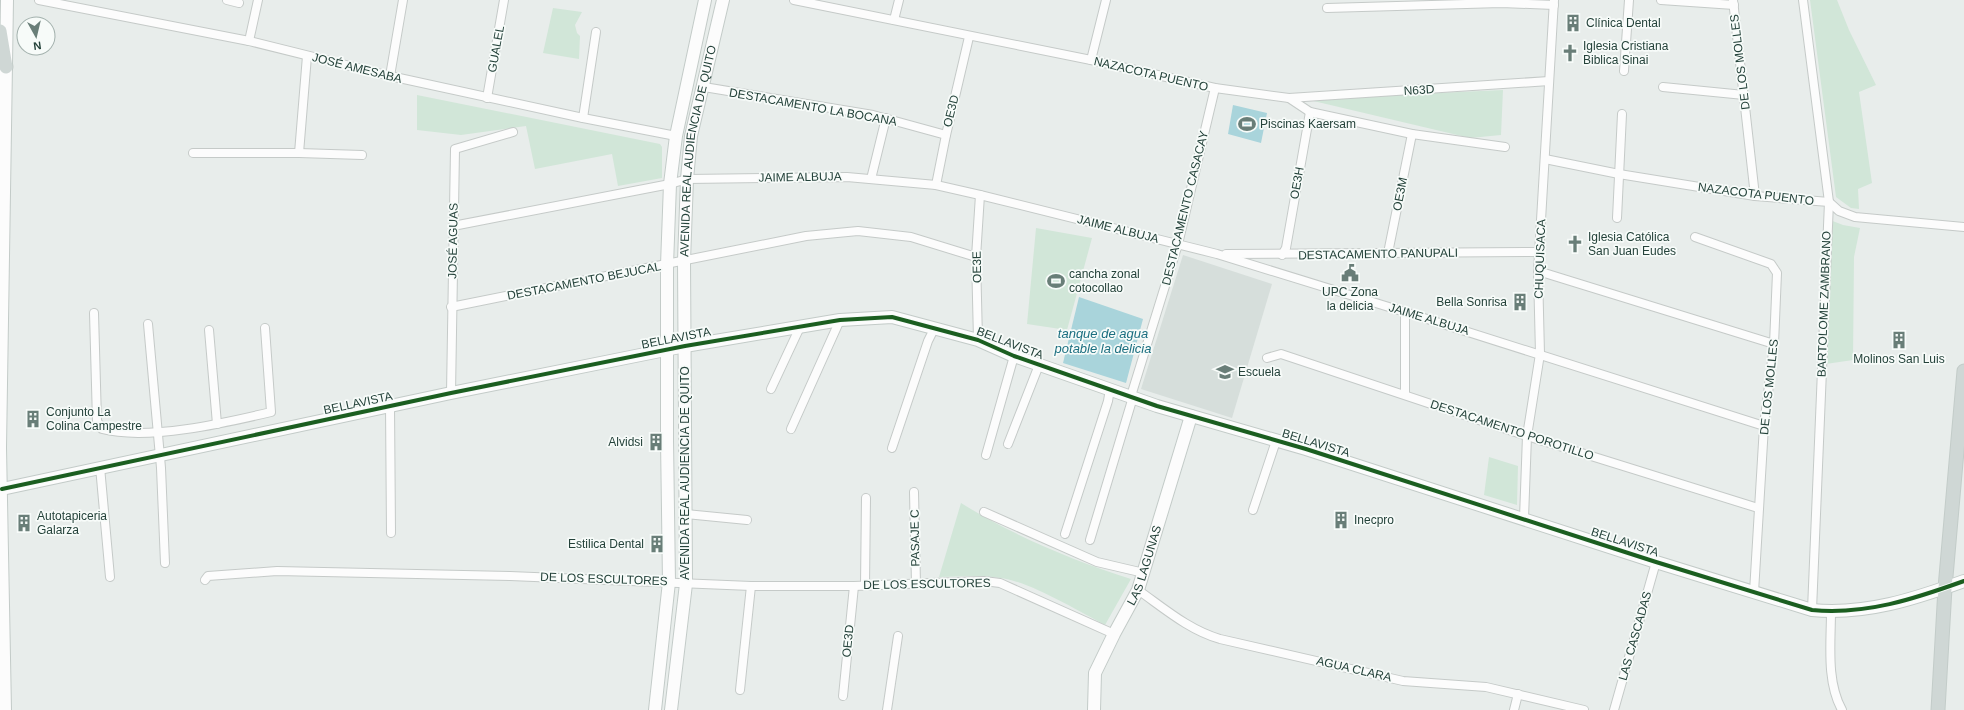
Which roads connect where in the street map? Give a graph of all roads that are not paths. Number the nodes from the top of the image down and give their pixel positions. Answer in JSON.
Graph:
{"nodes":[{"id":1,"x":7,"y":0,"type":"edge"},
{"id":2,"x":39,"y":0,"type":"edge"},
{"id":3,"x":227,"y":0,"type":"edge"},
{"id":4,"x":258,"y":0,"type":"edge"},
{"id":5,"x":403,"y":0,"type":"edge"},
{"id":6,"x":504,"y":0,"type":"edge"},
{"id":7,"x":705,"y":0,"type":"edge"},
{"id":8,"x":723,"y":0,"type":"edge"},
{"id":9,"x":794,"y":0,"type":"edge"},
{"id":10,"x":899,"y":0,"type":"edge"},
{"id":11,"x":1106,"y":0,"type":"edge"},
{"id":12,"x":1629,"y":0,"type":"edge"},
{"id":13,"x":1661,"y":0,"type":"edge"},
{"id":14,"x":1803,"y":0,"type":"edge"},
{"id":15,"x":1501,"y":1,"type":"edge"},
{"id":16,"x":239,"y":3,"type":"dead end"},
{"id":17,"x":1554,"y":3,"type":"edge"},
{"id":18,"x":1733,"y":3,"type":"edge"},
{"id":19,"x":1327,"y":8,"type":"dead end"},
{"id":20,"x":894,"y":20,"type":"junction"},
{"id":21,"x":0,"y":30,"type":"edge"},
{"id":22,"x":596,"y":32,"type":"dead end"},
{"id":23,"x":969,"y":37,"type":"junction"},
{"id":24,"x":248,"y":42,"type":"junction"},
{"id":25,"x":307,"y":56,"type":"junction"},
{"id":26,"x":1091,"y":60,"type":"junction"},
{"id":27,"x":6,"y":67,"type":"junction"},
{"id":28,"x":1624,"y":71,"type":"dead end"},
{"id":29,"x":390,"y":76,"type":"junction"},
{"id":30,"x":1549,"y":81,"type":"junction"},
{"id":31,"x":704,"y":87,"type":"junction"},
{"id":32,"x":1663,"y":87,"type":"dead end"},
{"id":33,"x":1215,"y":88,"type":"junction"},
{"id":34,"x":1744,"y":95,"type":"junction"},
{"id":35,"x":487,"y":98,"type":"junction"},
{"id":36,"x":1289,"y":98,"type":"junction"},
{"id":37,"x":1310,"y":112,"type":"junction"},
{"id":38,"x":1622,"y":114,"type":"dead end"},
{"id":39,"x":583,"y":118,"type":"junction"},
{"id":40,"x":886,"y":118,"type":"junction"},
{"id":41,"x":513,"y":132,"type":"dead end"},
{"id":42,"x":946,"y":134,"type":"junction"},
{"id":43,"x":1412,"y":134,"type":"junction"},
{"id":44,"x":676,"y":136,"type":"junction"},
{"id":45,"x":1505,"y":147,"type":"dead end"},
{"id":46,"x":193,"y":153,"type":"dead end"},
{"id":47,"x":299,"y":153,"type":"junction"},
{"id":48,"x":362,"y":155,"type":"dead end"},
{"id":49,"x":1545,"y":159,"type":"junction"},
{"id":50,"x":1619,"y":174,"type":"junction"},
{"id":51,"x":687,"y":179,"type":"junction"},
{"id":52,"x":872,"y":179,"type":"junction"},
{"id":53,"x":670,"y":184,"type":"junction"},
{"id":54,"x":936,"y":185,"type":"junction"},
{"id":55,"x":980,"y":195,"type":"junction"},
{"id":56,"x":1755,"y":196,"type":"junction"},
{"id":57,"x":1829,"y":202,"type":"junction"},
{"id":58,"x":1617,"y":218,"type":"dead end"},
{"id":59,"x":453,"y":226,"type":"junction"},
{"id":60,"x":1964,"y":227,"type":"edge"},
{"id":61,"x":1695,"y":237,"type":"dead end"},
{"id":62,"x":1178,"y":244,"type":"junction"},
{"id":63,"x":1539,"y":252,"type":"junction"},
{"id":64,"x":1388,"y":253,"type":"junction"},
{"id":65,"x":1217,"y":254,"type":"junction"},
{"id":66,"x":1282,"y":255,"type":"junction"},
{"id":67,"x":976,"y":257,"type":"junction"},
{"id":68,"x":684,"y":262,"type":"junction"},
{"id":69,"x":667,"y":265,"type":"junction"},
{"id":70,"x":1538,"y":271,"type":"junction"},
{"id":71,"x":451,"y":307,"type":"junction"},
{"id":72,"x":1405,"y":312,"type":"junction"},
{"id":73,"x":94,"y":313,"type":"dead end"},
{"id":74,"x":840,"y":320,"type":"junction"},
{"id":75,"x":148,"y":324,"type":"dead end"},
{"id":76,"x":800,"y":327,"type":"junction"},
{"id":77,"x":265,"y":328,"type":"dead end"},
{"id":78,"x":934,"y":329,"type":"junction"},
{"id":79,"x":209,"y":330,"type":"dead end"},
{"id":80,"x":978,"y":340,"type":"junction"},
{"id":81,"x":1774,"y":344,"type":"junction"},
{"id":82,"x":686,"y":346,"type":"junction"},
{"id":83,"x":668,"y":349,"type":"junction"},
{"id":84,"x":1540,"y":354,"type":"junction"},
{"id":85,"x":1014,"y":356,"type":"junction"},
{"id":86,"x":1267,"y":358,"type":"dead end"},
{"id":87,"x":1038,"y":365,"type":"junction"},
{"id":88,"x":1964,"y":371,"type":"edge"},
{"id":89,"x":1110,"y":388,"type":"junction"},
{"id":90,"x":771,"y":389,"type":"dead end"},
{"id":91,"x":451,"y":393,"type":"junction"},
{"id":92,"x":1405,"y":394,"type":"junction"},
{"id":93,"x":1132,"y":396,"type":"junction"},
{"id":94,"x":390,"y":406,"type":"junction"},
{"id":95,"x":1191,"y":416,"type":"junction"},
{"id":96,"x":217,"y":424,"type":"junction"},
{"id":97,"x":1764,"y":426,"type":"junction"},
{"id":98,"x":790,"y":429,"type":"dead end"},
{"id":99,"x":157,"y":432,"type":"junction"},
{"id":100,"x":1527,"y":436,"type":"junction"},
{"id":101,"x":1276,"y":441,"type":"junction"},
{"id":102,"x":1008,"y":444,"type":"dead end"},
{"id":103,"x":892,"y":448,"type":"dead end"},
{"id":104,"x":159,"y":454,"type":"junction"},
{"id":105,"x":986,"y":455,"type":"dead end"},
{"id":106,"x":100,"y":467,"type":"junction"},
{"id":107,"x":2,"y":489,"type":"junction"},
{"id":108,"x":914,"y":492,"type":"dead end"},
{"id":109,"x":866,"y":498,"type":"dead end"},
{"id":110,"x":1758,"y":508,"type":"junction"},
{"id":111,"x":1253,"y":510,"type":"dead end"},
{"id":112,"x":984,"y":512,"type":"dead end"},
{"id":113,"x":686,"y":514,"type":"junction"},
{"id":114,"x":1524,"y":518,"type":"junction"},
{"id":115,"x":747,"y":520,"type":"dead end"},
{"id":116,"x":391,"y":533,"type":"dead end"},
{"id":117,"x":1065,"y":534,"type":"dead end"},
{"id":118,"x":1090,"y":540,"type":"dead end"},
{"id":119,"x":1656,"y":562,"type":"junction"},
{"id":120,"x":164,"y":563,"type":"dead end"},
{"id":121,"x":1144,"y":573,"type":"junction"},
{"id":122,"x":110,"y":577,"type":"dead end"},
{"id":123,"x":205,"y":580,"type":"dead end"},
{"id":124,"x":1964,"y":581,"type":"edge"},
{"id":125,"x":669,"y":582,"type":"junction"},
{"id":126,"x":686,"y":584,"type":"junction"},
{"id":127,"x":916,"y":584,"type":"junction"},
{"id":128,"x":751,"y":586,"type":"junction"},
{"id":129,"x":854,"y":586,"type":"junction"},
{"id":130,"x":865,"y":586,"type":"junction"},
{"id":131,"x":1945,"y":588,"type":"junction"},
{"id":132,"x":1138,"y":590,"type":"junction"},
{"id":133,"x":1754,"y":592,"type":"junction"},
{"id":134,"x":1812,"y":610,"type":"junction"},
{"id":135,"x":1831,"y":611,"type":"junction"},
{"id":136,"x":1114,"y":634,"type":"junction"},
{"id":137,"x":898,"y":636,"type":"dead end"},
{"id":138,"x":740,"y":690,"type":"dead end"},
{"id":139,"x":1518,"y":694,"type":"junction"},
{"id":140,"x":843,"y":696,"type":"dead end"},
{"id":141,"x":5,"y":710,"type":"edge"},
{"id":142,"x":655,"y":710,"type":"edge"},
{"id":143,"x":671,"y":710,"type":"edge"},
{"id":144,"x":887,"y":710,"type":"edge"},
{"id":145,"x":1094,"y":710,"type":"edge"},
{"id":146,"x":1514,"y":710,"type":"edge"},
{"id":147,"x":1584,"y":710,"type":"edge"},
{"id":148,"x":1614,"y":710,"type":"edge"},
{"id":149,"x":1842,"y":710,"type":"edge"},
{"id":150,"x":1938,"y":710,"type":"edge"}],
"edges":[{"from":1,"to":27,"type":"street"},
{"from":2,"to":24,"type":"street","name":"JOSÉ AMESABA"},
{"from":3,"to":16,"type":"street"},
{"from":4,"to":24,"type":"street"},
{"from":5,"to":29,"type":"street"},
{"from":6,"to":35,"type":"street","name":"GUALEL"},
{"from":7,"to":44,"type":"street","name":"AVENIDA REAL AUDIENCIA DE QUITO"},
{"from":8,"to":31,"type":"street","name":"AVENIDA REAL AUDIENCIA DE QUITO"},
{"from":9,"to":20,"type":"street","name":"NAZACOTA PUENTO"},
{"from":10,"to":20,"type":"street"},
{"from":11,"to":26,"type":"street"},
{"from":12,"to":28,"type":"street"},
{"from":13,"to":18,"type":"street"},
{"from":14,"to":57,"type":"street","name":"BARTOLOME ZAMBRANO"},
{"from":15,"to":17,"type":"street"},
{"from":15,"to":19,"type":"street"},
{"from":17,"to":30,"type":"street","name":"CHUQUISACA"},
{"from":18,"to":34,"type":"street","name":"DE LOS MOLLES"},
{"from":20,"to":23,"type":"street","name":"NAZACOTA PUENTO"},
{"from":21,"to":27,"type":"main road"},
{"from":22,"to":39,"type":"street"},
{"from":23,"to":26,"type":"street","name":"NAZACOTA PUENTO"},
{"from":23,"to":42,"type":"street","name":"OE3D"},
{"from":24,"to":25,"type":"street","name":"JOSÉ AMESABA"},
{"from":25,"to":29,"type":"street","name":"JOSÉ AMESABA"},
{"from":25,"to":47,"type":"street"},
{"from":26,"to":33,"type":"street","name":"NAZACOTA PUENTO"},
{"from":27,"to":107,"type":"street"},
{"from":29,"to":35,"type":"street","name":"JOSÉ AMESABA"},
{"from":30,"to":36,"type":"street","name":"N63D"},
{"from":30,"to":49,"type":"street","name":"CHUQUISACA"},
{"from":31,"to":40,"type":"street","name":"DESTACAMENTO LA BOCANA"},
{"from":31,"to":51,"type":"street","name":"AVENIDA REAL AUDIENCIA DE QUITO"},
{"from":32,"to":34,"type":"street"},
{"from":33,"to":36,"type":"street","name":"NAZACOTA PUENTO"},
{"from":33,"to":62,"type":"street","name":"DESTACAMENTO CASACAY"},
{"from":34,"to":56,"type":"street","name":"DE LOS MOLLES"},
{"from":35,"to":39,"type":"street","name":"JOSÉ AMESABA"},
{"from":36,"to":37,"type":"street","name":"NAZACOTA PUENTO"},
{"from":37,"to":43,"type":"street","name":"NAZACOTA PUENTO"},
{"from":37,"to":66,"type":"street","name":"OE3H"},
{"from":38,"to":50,"type":"street"},
{"from":39,"to":44,"type":"street","name":"JOSÉ AMESABA"},
{"from":40,"to":42,"type":"street","name":"DESTACAMENTO LA BOCANA"},
{"from":40,"to":52,"type":"street"},
{"from":41,"to":59,"type":"street","name":"JOSÉ AGUAS"},
{"from":42,"to":54,"type":"street","name":"OE3D"},
{"from":43,"to":45,"type":"street","name":"NAZACOTA PUENTO"},
{"from":43,"to":64,"type":"street","name":"OE3M"},
{"from":44,"to":53,"type":"street","name":"AVENIDA REAL AUDIENCIA DE QUITO"},
{"from":46,"to":47,"type":"street"},
{"from":47,"to":48,"type":"street"},
{"from":49,"to":50,"type":"street","name":"NAZACOTA PUENTO"},
{"from":49,"to":63,"type":"street","name":"CHUQUISACA"},
{"from":50,"to":56,"type":"street","name":"NAZACOTA PUENTO"},
{"from":50,"to":58,"type":"street"},
{"from":51,"to":52,"type":"street","name":"JAIME ALBUJA"},
{"from":51,"to":53,"type":"street","name":"JAIME ALBUJA"},
{"from":51,"to":68,"type":"street","name":"AVENIDA REAL AUDIENCIA DE QUITO"},
{"from":52,"to":54,"type":"street","name":"JAIME ALBUJA"},
{"from":53,"to":59,"type":"street","name":"JAIME ALBUJA"},
{"from":53,"to":69,"type":"street","name":"AVENIDA REAL AUDIENCIA DE QUITO"},
{"from":54,"to":55,"type":"street","name":"JAIME ALBUJA"},
{"from":55,"to":62,"type":"street","name":"JAIME ALBUJA"},
{"from":55,"to":67,"type":"street","name":"OE3E"},
{"from":56,"to":57,"type":"street","name":"NAZACOTA PUENTO"},
{"from":57,"to":60,"type":"street","name":"NAZACOTA PUENTO"},
{"from":57,"to":134,"type":"street","name":"BARTOLOME ZAMBRANO"},
{"from":59,"to":71,"type":"street","name":"JOSÉ AGUAS"},
{"from":61,"to":81,"type":"street","name":"DE LOS MOLLES"},
{"from":62,"to":65,"type":"street","name":"JAIME ALBUJA"},
{"from":62,"to":93,"type":"street","name":"DESTACAMENTO CASACAY"},
{"from":63,"to":64,"type":"street","name":"DESTACAMENTO PANUPALI"},
{"from":63,"to":70,"type":"street","name":"CHUQUISACA"},
{"from":64,"to":66,"type":"street","name":"DESTACAMENTO PANUPALI"},
{"from":65,"to":66,"type":"street","name":"DESTACAMENTO PANUPALI"},
{"from":65,"to":72,"type":"street","name":"JAIME ALBUJA"},
{"from":67,"to":68,"type":"street","name":"DESTACAMENTO BEJUCAL"},
{"from":67,"to":80,"type":"street","name":"OE3E"},
{"from":68,"to":69,"type":"street","name":"DESTACAMENTO BEJUCAL"},
{"from":68,"to":82,"type":"street","name":"AVENIDA REAL AUDIENCIA DE QUITO"},
{"from":69,"to":71,"type":"street","name":"DESTACAMENTO BEJUCAL"},
{"from":69,"to":83,"type":"street","name":"AVENIDA REAL AUDIENCIA DE QUITO"},
{"from":70,"to":81,"type":"street"},
{"from":70,"to":84,"type":"street","name":"CHUQUISACA"},
{"from":71,"to":91,"type":"street","name":"JOSÉ AGUAS"},
{"from":72,"to":84,"type":"street","name":"JAIME ALBUJA"},
{"from":72,"to":92,"type":"street"},
{"from":73,"to":99,"type":"street"},
{"from":74,"to":76,"type":"street","name":"BELLAVISTA"},
{"from":74,"to":78,"type":"street","name":"BELLAVISTA"},
{"from":74,"to":98,"type":"street"},
{"from":75,"to":99,"type":"street"},
{"from":76,"to":82,"type":"street","name":"BELLAVISTA"},
{"from":76,"to":90,"type":"street"},
{"from":77,"to":96,"type":"street"},
{"from":78,"to":80,"type":"street","name":"BELLAVISTA"},
{"from":78,"to":103,"type":"street"},
{"from":79,"to":96,"type":"street"},
{"from":80,"to":85,"type":"street","name":"BELLAVISTA"},
{"from":81,"to":97,"type":"street","name":"DE LOS MOLLES"},
{"from":82,"to":83,"type":"street","name":"BELLAVISTA"},
{"from":82,"to":113,"type":"street","name":"AVENIDA REAL AUDIENCIA DE QUITO"},
{"from":83,"to":91,"type":"street","name":"BELLAVISTA"},
{"from":83,"to":125,"type":"street","name":"AVENIDA REAL AUDIENCIA DE QUITO"},
{"from":84,"to":97,"type":"street","name":"JAIME ALBUJA"},
{"from":84,"to":100,"type":"street","name":"CHUQUISACA"},
{"from":85,"to":87,"type":"street","name":"BELLAVISTA"},
{"from":85,"to":105,"type":"street"},
{"from":86,"to":92,"type":"street","name":"DESTACAMENTO POROTILLO"},
{"from":87,"to":89,"type":"street","name":"BELLAVISTA"},
{"from":87,"to":102,"type":"street"},
{"from":88,"to":131,"type":"main road"},
{"from":89,"to":93,"type":"street","name":"BELLAVISTA"},
{"from":89,"to":117,"type":"street"},
{"from":91,"to":94,"type":"street","name":"BELLAVISTA"},
{"from":92,"to":100,"type":"street","name":"DESTACAMENTO POROTILLO"},
{"from":93,"to":95,"type":"street","name":"BELLAVISTA"},
{"from":93,"to":118,"type":"street","name":"DESTACAMENTO CASACAY"},
{"from":94,"to":104,"type":"street","name":"BELLAVISTA"},
{"from":94,"to":116,"type":"street"},
{"from":95,"to":101,"type":"street","name":"BELLAVISTA"},
{"from":95,"to":121,"type":"street","name":"LAS LAGUNAS"},
{"from":96,"to":99,"type":"street"},
{"from":97,"to":110,"type":"street","name":"DE LOS MOLLES"},
{"from":99,"to":104,"type":"street"},
{"from":100,"to":110,"type":"street","name":"DESTACAMENTO POROTILLO"},
{"from":100,"to":114,"type":"street","name":"CHUQUISACA"},
{"from":101,"to":111,"type":"street"},
{"from":101,"to":114,"type":"street","name":"BELLAVISTA"},
{"from":104,"to":106,"type":"street","name":"BELLAVISTA"},
{"from":104,"to":120,"type":"street"},
{"from":106,"to":107,"type":"street","name":"BELLAVISTA"},
{"from":106,"to":122,"type":"street"},
{"from":107,"to":141,"type":"street"},
{"from":108,"to":127,"type":"street","name":"PASAJE C"},
{"from":109,"to":130,"type":"street"},
{"from":110,"to":133,"type":"street","name":"DE LOS MOLLES"},
{"from":112,"to":121,"type":"street"},
{"from":113,"to":115,"type":"street"},
{"from":113,"to":126,"type":"street","name":"AVENIDA REAL AUDIENCIA DE QUITO"},
{"from":114,"to":119,"type":"street","name":"BELLAVISTA"},
{"from":119,"to":133,"type":"street","name":"BELLAVISTA"},
{"from":119,"to":148,"type":"street","name":"LAS CASCADAS"},
{"from":121,"to":132,"type":"street","name":"LAS LAGUNAS"},
{"from":123,"to":125,"type":"street","name":"DE LOS ESCULTORES"},
{"from":124,"to":131,"type":"street","name":"BELLAVISTA"},
{"from":125,"to":126,"type":"street","name":"DE LOS ESCULTORES"},
{"from":125,"to":142,"type":"street","name":"AVENIDA REAL AUDIENCIA DE QUITO"},
{"from":126,"to":128,"type":"street","name":"DE LOS ESCULTORES"},
{"from":126,"to":143,"type":"street","name":"AVENIDA REAL AUDIENCIA DE QUITO"},
{"from":127,"to":130,"type":"street","name":"DE LOS ESCULTORES"},
{"from":127,"to":136,"type":"street","name":"DE LOS ESCULTORES"},
{"from":128,"to":129,"type":"street","name":"DE LOS ESCULTORES"},
{"from":128,"to":138,"type":"street"},
{"from":129,"to":130,"type":"street","name":"DE LOS ESCULTORES"},
{"from":129,"to":140,"type":"street","name":"OE3D"},
{"from":131,"to":135,"type":"street","name":"BELLAVISTA"},
{"from":131,"to":150,"type":"main road"},
{"from":132,"to":136,"type":"street","name":"LAS LAGUNAS"},
{"from":132,"to":139,"type":"street","name":"AGUA CLARA"},
{"from":133,"to":134,"type":"street","name":"BELLAVISTA"},
{"from":134,"to":135,"type":"street","name":"BELLAVISTA"},
{"from":135,"to":149,"type":"street"},
{"from":136,"to":145,"type":"street","name":"LAS LAGUNAS"},
{"from":137,"to":144,"type":"street"},
{"from":139,"to":146,"type":"street"},
{"from":139,"to":147,"type":"street","name":"AGUA CLARA"}]}
